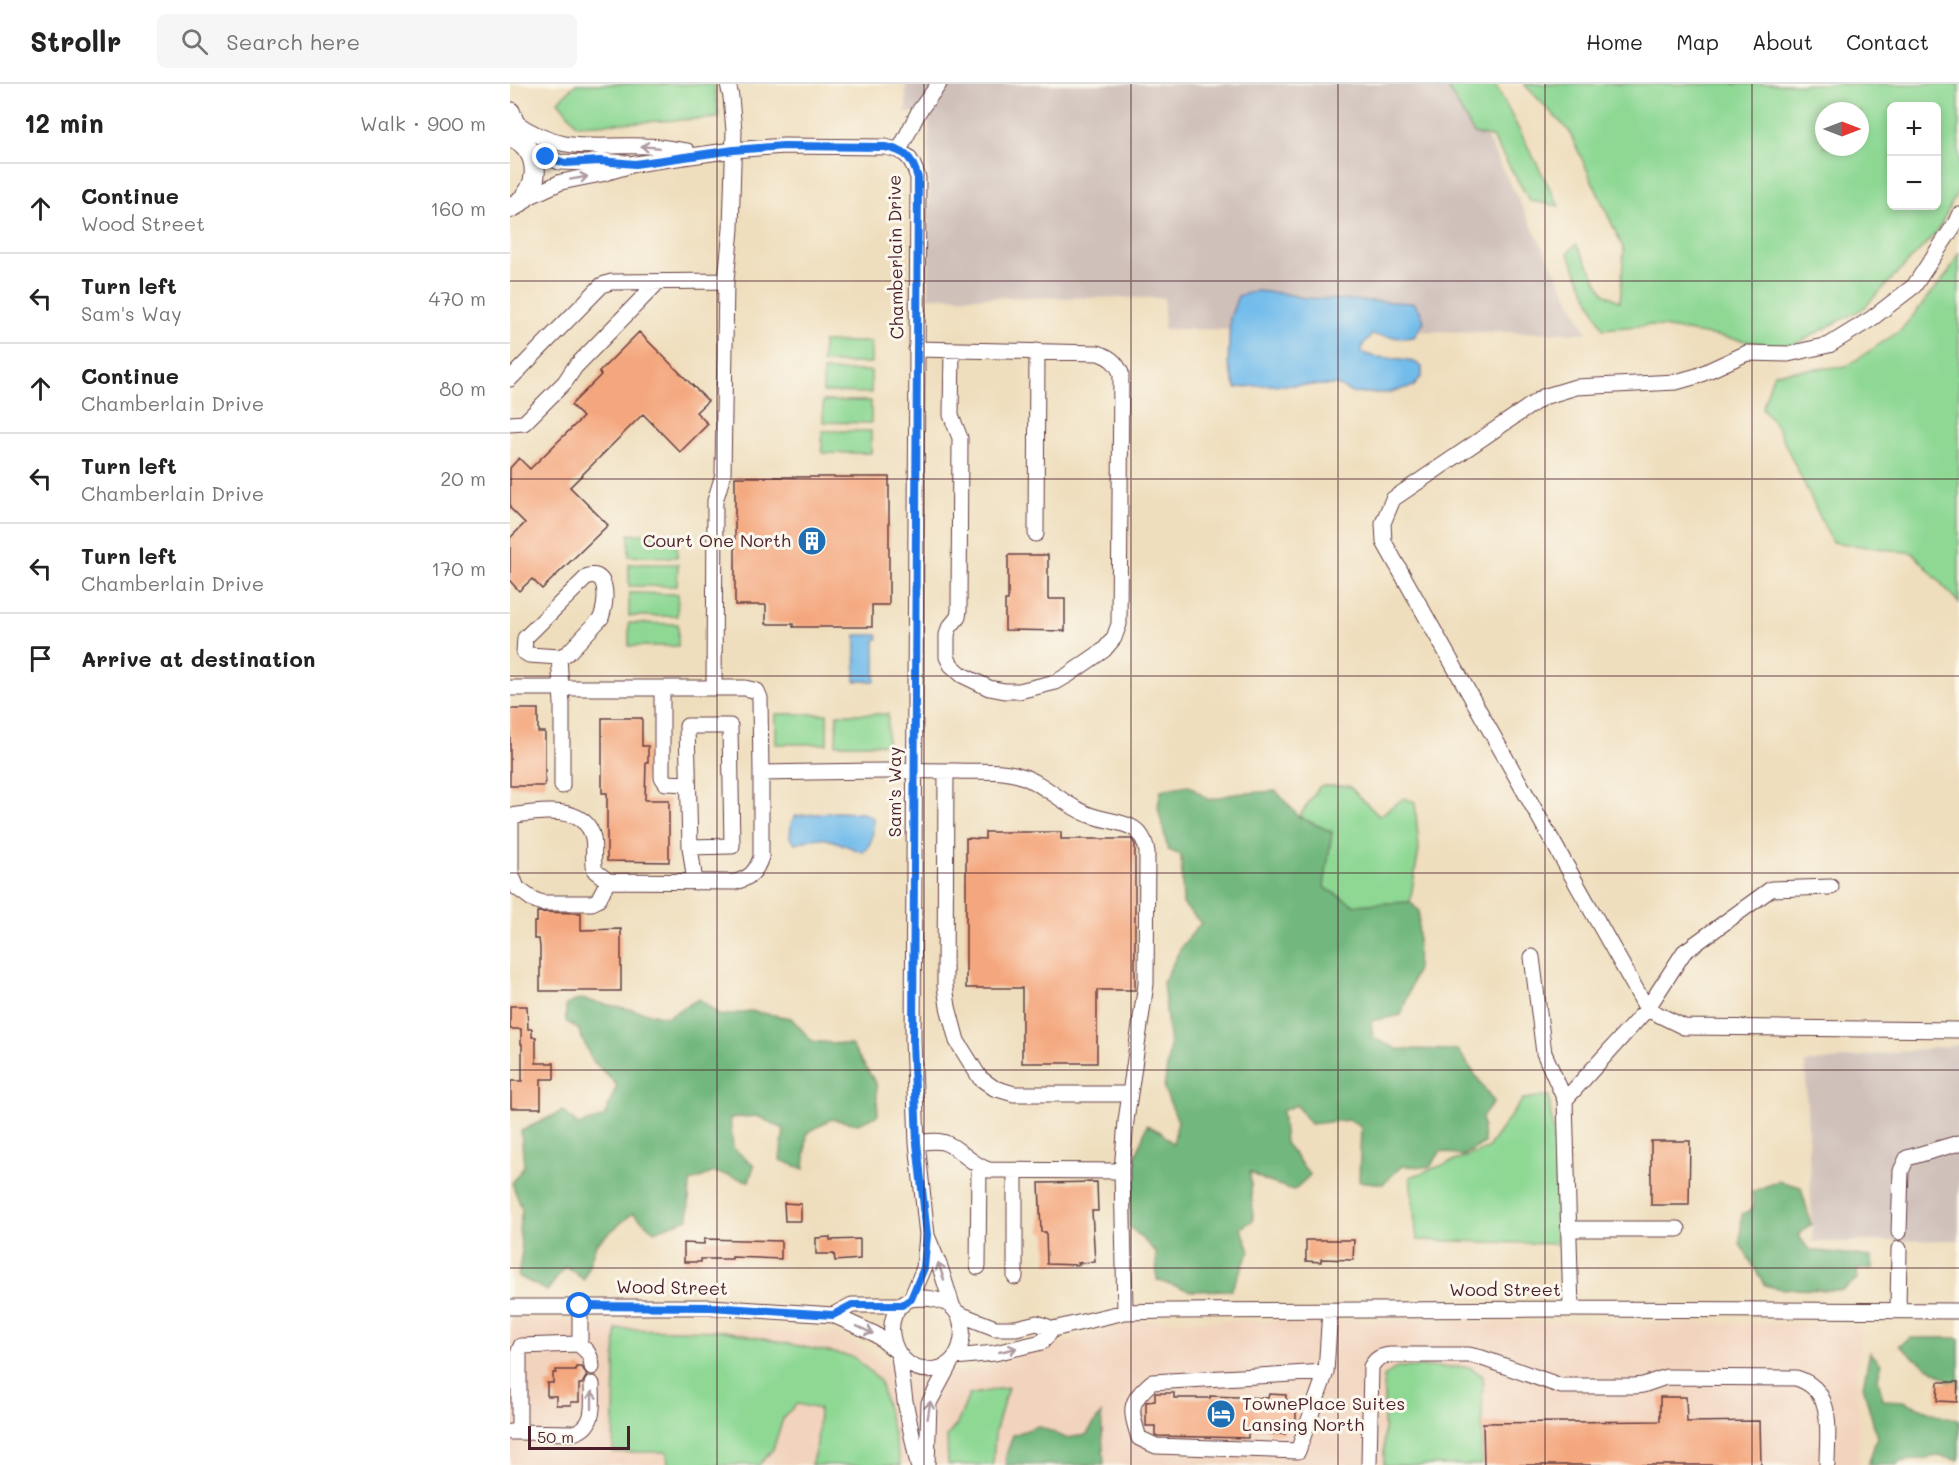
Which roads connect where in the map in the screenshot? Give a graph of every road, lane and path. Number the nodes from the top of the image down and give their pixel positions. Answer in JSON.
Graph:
{"nodes":[{"id":1,"x":728,"y":84,"type":"edge"},
{"id":2,"x":939,"y":84,"type":"edge"},
{"id":3,"x":516,"y":132,"type":"edge"},
{"id":4,"x":734,"y":150,"type":"junction"},
{"id":5,"x":900,"y":150,"type":"junction"},
{"id":6,"x":708,"y":154,"type":"junction"},
{"id":7,"x":635,"y":164,"type":"junction"},
{"id":8,"x":514,"y":206,"type":"edge"},
{"id":9,"x":1959,"y":215,"type":"edge"},
{"id":10,"x":726,"y":281,"type":"junction"},
{"id":11,"x":658,"y":282,"type":"junction"},
{"id":12,"x":916,"y":349,"type":"junction"},
{"id":13,"x":952,"y":350,"type":"junction"},
{"id":14,"x":1037,"y":351,"type":"junction"},
{"id":15,"x":510,"y":379,"type":"edge"},
{"id":16,"x":510,"y":424,"type":"edge"},
{"id":17,"x":1036,"y":534,"type":"dead end"},
{"id":18,"x":559,"y":657,"type":"junction"},
{"id":19,"x":510,"y":688,"type":"edge"},
{"id":20,"x":560,"y":688,"type":"junction"},
{"id":21,"x":662,"y":688,"type":"junction"},
{"id":22,"x":714,"y":688,"type":"junction"},
{"id":23,"x":662,"y":725,"type":"junction"},
{"id":24,"x":687,"y":726,"type":"junction"},
{"id":25,"x":915,"y":771,"type":"junction"},
{"id":26,"x":946,"y":771,"type":"junction"},
{"id":27,"x":761,"y":772,"type":"junction"},
{"id":28,"x":688,"y":784,"type":"junction"},
{"id":29,"x":562,"y":786,"type":"dead end"},
{"id":30,"x":511,"y":816,"type":"edge"},
{"id":31,"x":690,"y":846,"type":"junction"},
{"id":32,"x":608,"y":881,"type":"junction"},
{"id":33,"x":695,"y":882,"type":"junction"},
{"id":34,"x":1832,"y":887,"type":"dead end"},
{"id":35,"x":1532,"y":957,"type":"dead end"},
{"id":36,"x":1647,"y":1009,"type":"junction"},
{"id":37,"x":1959,"y":1030,"type":"edge"},
{"id":38,"x":1130,"y":1094,"type":"junction"},
{"id":39,"x":1565,"y":1100,"type":"junction"},
{"id":40,"x":917,"y":1143,"type":"junction"},
{"id":41,"x":1959,"y":1143,"type":"edge"},
{"id":42,"x":979,"y":1167,"type":"junction"},
{"id":43,"x":1122,"y":1171,"type":"junction"},
{"id":44,"x":1015,"y":1172,"type":"junction"},
{"id":45,"x":1569,"y":1229,"type":"junction"},
{"id":46,"x":1678,"y":1229,"type":"dead end"},
{"id":47,"x":1899,"y":1232,"type":"dead end"},
{"id":48,"x":927,"y":1235,"type":"junction"},
{"id":49,"x":1899,"y":1249,"type":"dead end"},
{"id":50,"x":978,"y":1267,"type":"dead end"},
{"id":51,"x":1015,"y":1277,"type":"dead end"},
{"id":52,"x":907,"y":1302,"type":"junction"},
{"id":53,"x":580,"y":1306,"type":"junction"},
{"id":54,"x":510,"y":1307,"type":"edge"},
{"id":55,"x":1571,"y":1309,"type":"junction"},
{"id":56,"x":955,"y":1310,"type":"junction"},
{"id":57,"x":1330,"y":1310,"type":"junction"},
{"id":58,"x":1898,"y":1311,"type":"junction"},
{"id":59,"x":1959,"y":1311,"type":"edge"},
{"id":60,"x":1125,"y":1312,"type":"junction"},
{"id":61,"x":833,"y":1315,"type":"junction"},
{"id":62,"x":1053,"y":1329,"type":"junction"},
{"id":63,"x":578,"y":1344,"type":"junction"},
{"id":64,"x":897,"y":1353,"type":"junction"},
{"id":65,"x":954,"y":1358,"type":"junction"},
{"id":66,"x":592,"y":1367,"type":"dead end"},
{"id":67,"x":1326,"y":1372,"type":"junction"},
{"id":68,"x":592,"y":1384,"type":"dead end"},
{"id":69,"x":513,"y":1432,"type":"edge"},
{"id":70,"x":918,"y":1465,"type":"edge"},
{"id":71,"x":927,"y":1465,"type":"edge"},
{"id":72,"x":1369,"y":1465,"type":"edge"},
{"id":73,"x":1827,"y":1465,"type":"edge"}],
"edges":[{"from":1,"to":4,"type":"street"},
{"from":2,"to":5,"type":"street"},
{"from":6,"to":3,"type":"street","one_way":true},
{"from":3,"to":7,"type":"street","name":"Chamberlain Drive"},
{"from":3,"to":8,"type":"main road"},
{"from":4,"to":5,"type":"street","name":"Chamberlain Drive"},
{"from":4,"to":6,"type":"street","name":"Chamberlain Drive"},
{"from":4,"to":10,"type":"street"},
{"from":5,"to":12,"type":"street","name":"Chamberlain Drive"},
{"from":6,"to":7,"type":"street","name":"Chamberlain Drive"},
{"from":8,"to":7,"type":"street","name":"Chamberlain Drive","one_way":true},
{"from":9,"to":36,"type":"street"},
{"from":10,"to":11,"type":"street"},
{"from":10,"to":22,"type":"street"},
{"from":11,"to":15,"type":"street"},
{"from":11,"to":16,"type":"street"},
{"from":12,"to":13,"type":"street"},
{"from":12,"to":25,"type":"street","name":"Sam's Way"},
{"from":13,"to":14,"type":"street"},
{"from":13,"to":14,"type":"street"},
{"from":14,"to":17,"type":"street"},
{"from":18,"to":18,"type":"street"},
{"from":18,"to":20,"type":"street"},
{"from":19,"to":20,"type":"street"},
{"from":20,"to":21,"type":"street"},
{"from":20,"to":29,"type":"street"},
{"from":21,"to":22,"type":"street"},
{"from":21,"to":23,"type":"street"},
{"from":22,"to":27,"type":"street"},
{"from":23,"to":24,"type":"street"},
{"from":23,"to":28,"type":"street"},
{"from":24,"to":28,"type":"street"},
{"from":24,"to":31,"type":"street"},
{"from":25,"to":26,"type":"street"},
{"from":25,"to":27,"type":"street"},
{"from":25,"to":40,"type":"street","name":"Sam's Way"},
{"from":26,"to":38,"type":"street"},
{"from":26,"to":38,"type":"street"},
{"from":27,"to":33,"type":"street"},
{"from":28,"to":31,"type":"street"},
{"from":30,"to":32,"type":"street"},
{"from":30,"to":32,"type":"street"},
{"from":31,"to":33,"type":"street"},
{"from":32,"to":33,"type":"street"},
{"from":34,"to":36,"type":"street"},
{"from":35,"to":39,"type":"street"},
{"from":36,"to":37,"type":"street"},
{"from":36,"to":39,"type":"street"},
{"from":38,"to":43,"type":"street"},
{"from":39,"to":45,"type":"street"},
{"from":40,"to":42,"type":"street"},
{"from":40,"to":48,"type":"street","name":"Sam's Way"},
{"from":41,"to":47,"type":"street"},
{"from":42,"to":44,"type":"street"},
{"from":42,"to":50,"type":"street"},
{"from":43,"to":44,"type":"street"},
{"from":43,"to":60,"type":"street"},
{"from":44,"to":51,"type":"street"},
{"from":45,"to":46,"type":"street"},
{"from":45,"to":55,"type":"street"},
{"from":48,"to":52,"type":"street","name":"Sam's Way"},
{"from":56,"to":48,"type":"street","name":"Sam's Way","one_way":true},
{"from":49,"to":58,"type":"street"},
{"from":52,"to":56,"type":"street"},
{"from":52,"to":61,"type":"street","name":"Wood Street"},
{"from":52,"to":64,"type":"street"},
{"from":53,"to":54,"type":"street","name":"Wood Street"},
{"from":53,"to":61,"type":"street","name":"Wood Street"},
{"from":53,"to":63,"type":"street"},
{"from":55,"to":57,"type":"street","name":"Wood Street"},
{"from":55,"to":58,"type":"street","name":"Wood Street"},
{"from":56,"to":62,"type":"street","name":"Wood Street"},
{"from":56,"to":65,"type":"street"},
{"from":57,"to":60,"type":"street","name":"Wood Street"},
{"from":57,"to":67,"type":"street"},
{"from":58,"to":59,"type":"street","name":"Wood Street"},
{"from":60,"to":62,"type":"street","name":"Wood Street"},
{"from":61,"to":64,"type":"street","name":"Wood Street","one_way":true},
{"from":65,"to":62,"type":"street","name":"Wood Street","one_way":true},
{"from":63,"to":66,"type":"street"},
{"from":63,"to":69,"type":"street"},
{"from":64,"to":65,"type":"street"},
{"from":64,"to":70,"type":"street"},
{"from":71,"to":65,"type":"street","one_way":true},
{"from":67,"to":67,"type":"street"},
{"from":69,"to":68,"type":"street","one_way":true},
{"from":72,"to":73,"type":"street"}]}
